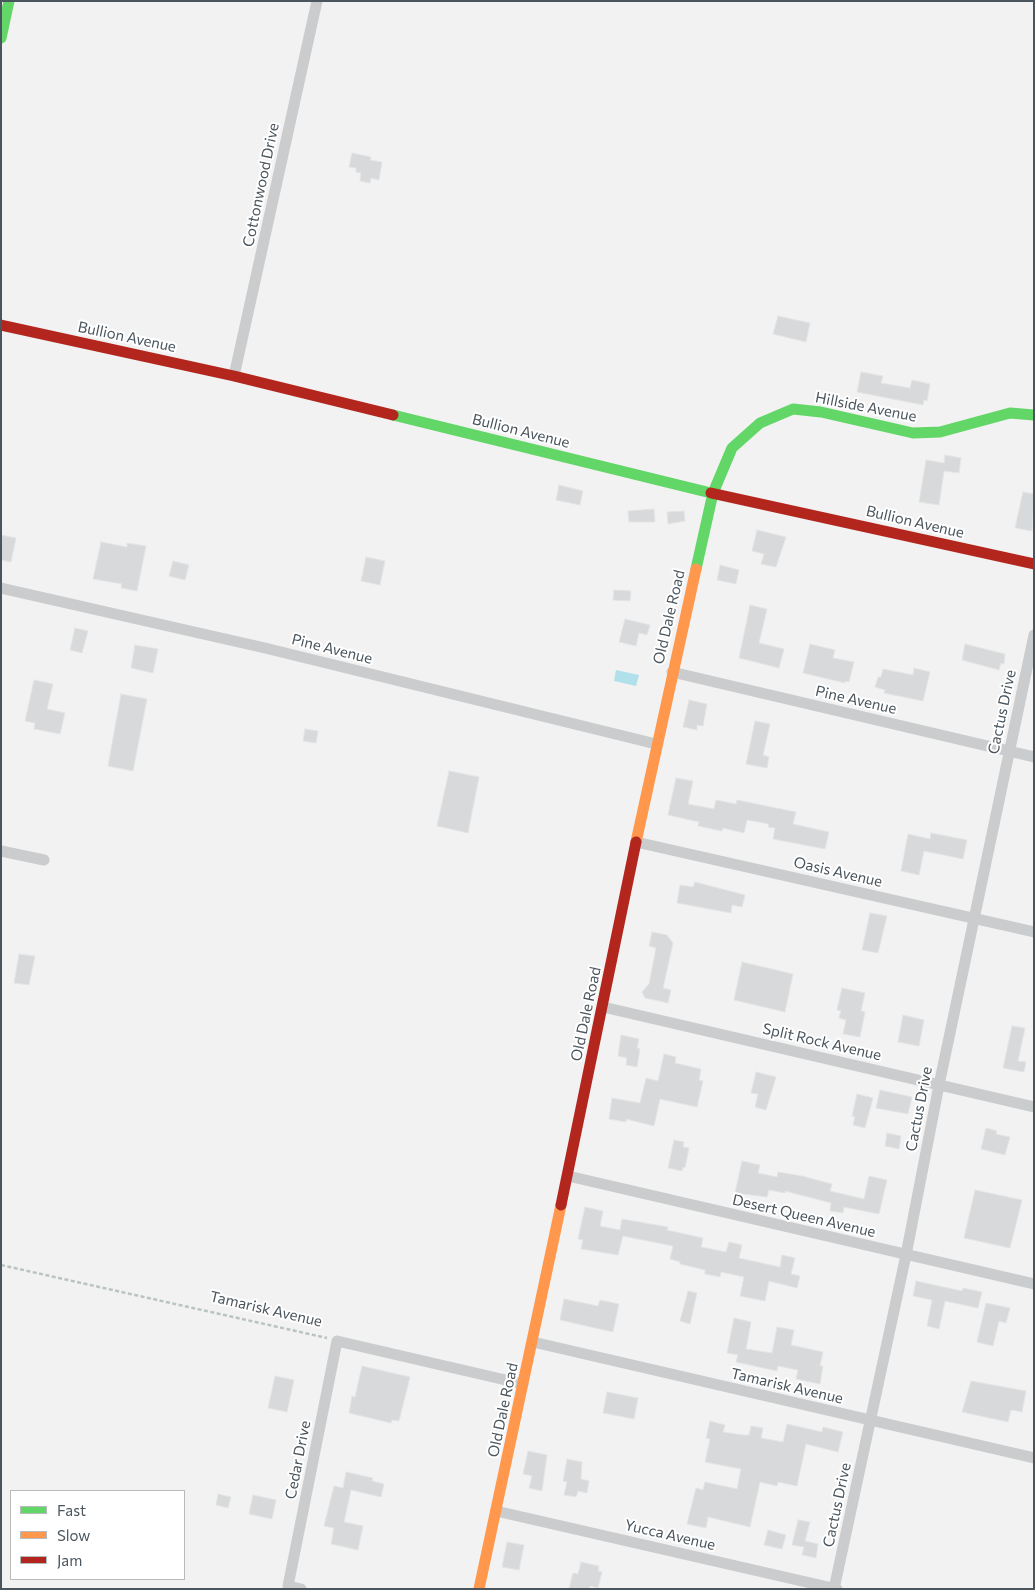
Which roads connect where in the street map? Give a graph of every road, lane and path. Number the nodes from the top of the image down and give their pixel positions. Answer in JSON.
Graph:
{"nodes":[{"id":1,"x":9,"y":1,"type":"edge"},
{"id":2,"x":316,"y":1,"type":"edge"},
{"id":3,"x":1,"y":38,"type":"edge"},
{"id":4,"x":1,"y":325,"type":"edge"},
{"id":5,"x":234,"y":376,"type":"junction"},
{"id":6,"x":1034,"y":415,"type":"edge"},
{"id":7,"x":732,"y":448,"type":"joint"},
{"id":8,"x":713,"y":493,"type":"junction"},
{"id":9,"x":1034,"y":564,"type":"edge"},
{"id":10,"x":1,"y":588,"type":"edge"},
{"id":11,"x":1034,"y":635,"type":"edge"},
{"id":12,"x":672,"y":672,"type":"junction"},
{"id":13,"x":656,"y":744,"type":"junction"},
{"id":14,"x":1010,"y":752,"type":"junction"},
{"id":15,"x":1034,"y":757,"type":"edge"},
{"id":16,"x":636,"y":842,"type":"junction"},
{"id":17,"x":1,"y":851,"type":"edge"},
{"id":18,"x":44,"y":860,"type":"dead end"},
{"id":19,"x":975,"y":919,"type":"junction"},
{"id":20,"x":1034,"y":932,"type":"edge"},
{"id":21,"x":603,"y":1007,"type":"junction"},
{"id":22,"x":939,"y":1085,"type":"junction"},
{"id":23,"x":1034,"y":1107,"type":"edge"},
{"id":24,"x":568,"y":1176,"type":"junction"},
{"id":25,"x":906,"y":1255,"type":"junction"},
{"id":26,"x":1,"y":1265,"type":"edge"},
{"id":27,"x":1034,"y":1284,"type":"edge"},
{"id":28,"x":337,"y":1341,"type":"junction"},
{"id":29,"x":533,"y":1342,"type":"junction"},
{"id":30,"x":523,"y":1384,"type":"junction"},
{"id":31,"x":871,"y":1422,"type":"junction"},
{"id":32,"x":1034,"y":1458,"type":"edge"},
{"id":33,"x":496,"y":1510,"type":"junction"},
{"id":34,"x":835,"y":1588,"type":"edge"},
{"id":35,"x":301,"y":1589,"type":"edge"},
{"id":36,"x":478,"y":1589,"type":"edge"}],
"edges":[{"from":1,"to":3,"type":"street"},
{"from":2,"to":5,"type":"street","name":"Cottonwood Drive"},
{"from":4,"to":5,"type":"street","name":"Bullion Avenue"},
{"from":5,"to":8,"type":"street","name":"Bullion Avenue"},
{"from":6,"to":7,"type":"street","name":"Hillside Avenue"},
{"from":7,"to":8,"type":"street","name":"Old Dale Road"},
{"from":8,"to":9,"type":"street","name":"Bullion Avenue"},
{"from":8,"to":12,"type":"street","name":"Old Dale Road"},
{"from":10,"to":13,"type":"street","name":"Pine Avenue"},
{"from":11,"to":14,"type":"street","name":"Cactus Drive"},
{"from":12,"to":13,"type":"street","name":"Old Dale Road"},
{"from":12,"to":14,"type":"street","name":"Pine Avenue"},
{"from":13,"to":16,"type":"street","name":"Old Dale Road"},
{"from":14,"to":15,"type":"street","name":"Pine Avenue"},
{"from":14,"to":19,"type":"street","name":"Cactus Drive"},
{"from":16,"to":19,"type":"street","name":"Oasis Avenue"},
{"from":16,"to":21,"type":"street","name":"Old Dale Road"},
{"from":17,"to":18,"type":"street"},
{"from":19,"to":20,"type":"street","name":"Oasis Avenue"},
{"from":19,"to":22,"type":"street","name":"Cactus Drive"},
{"from":21,"to":22,"type":"street","name":"Split Rock Avenue"},
{"from":21,"to":24,"type":"street","name":"Old Dale Road"},
{"from":22,"to":23,"type":"street","name":"Split Rock Avenue"},
{"from":22,"to":25,"type":"street","name":"Cactus Drive"},
{"from":24,"to":25,"type":"street","name":"Desert Queen Avenue"},
{"from":24,"to":29,"type":"street","name":"Old Dale Road"},
{"from":25,"to":27,"type":"street","name":"Desert Queen Avenue"},
{"from":25,"to":31,"type":"street","name":"Cactus Drive"},
{"from":26,"to":28,"type":"path","name":"Tamarisk Avenue"},
{"from":28,"to":30,"type":"street","name":"Tamarisk Avenue"},
{"from":28,"to":35,"type":"street","name":"Cedar Drive"},
{"from":29,"to":30,"type":"street","name":"Old Dale Road"},
{"from":29,"to":31,"type":"street","name":"Tamarisk Avenue"},
{"from":30,"to":33,"type":"street","name":"Old Dale Road"},
{"from":31,"to":32,"type":"street","name":"Tamarisk Avenue"},
{"from":31,"to":34,"type":"street","name":"Cactus Drive"},
{"from":33,"to":34,"type":"street","name":"Yucca Avenue"},
{"from":33,"to":36,"type":"street","name":"Old Dale Road"}]}
